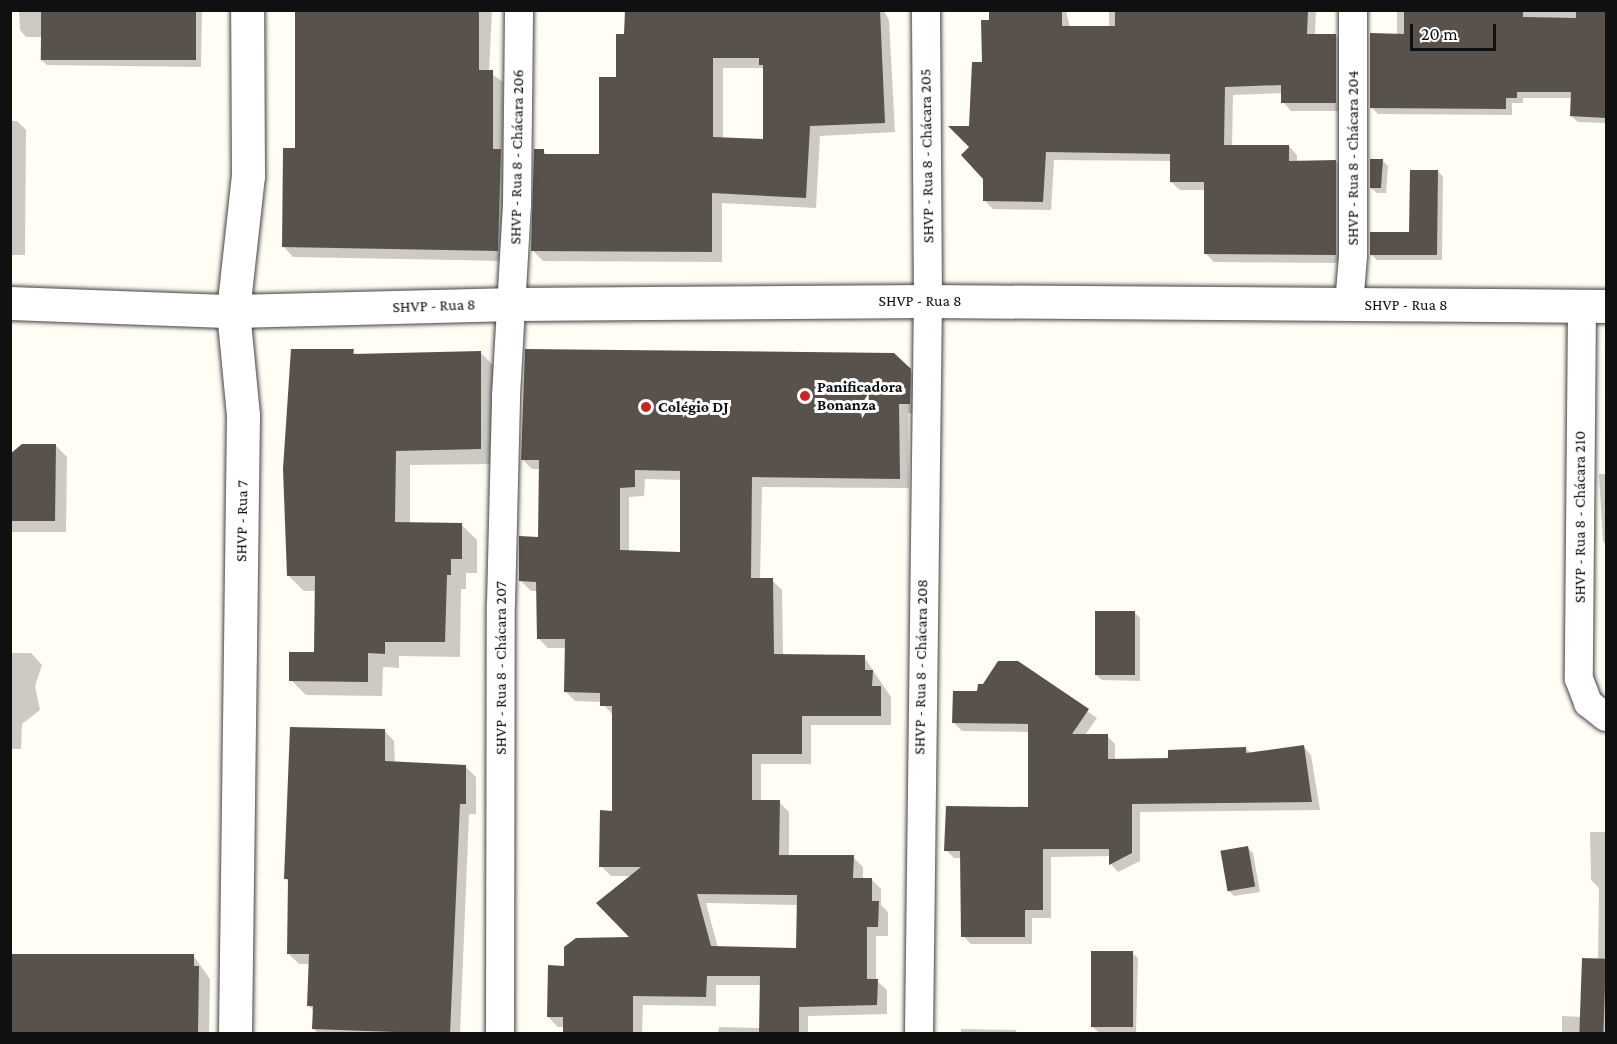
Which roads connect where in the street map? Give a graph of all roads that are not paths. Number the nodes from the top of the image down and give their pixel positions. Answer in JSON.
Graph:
{"nodes":[{"id":1,"x":247,"y":10,"type":"edge"},
{"id":2,"x":519,"y":10,"type":"edge"},
{"id":3,"x":926,"y":10,"type":"edge"},
{"id":4,"x":1353,"y":10,"type":"edge"},
{"id":5,"x":928,"y":301,"type":"junction"},
{"id":6,"x":10,"y":303,"type":"edge"},
{"id":7,"x":513,"y":304,"type":"junction"},
{"id":8,"x":1349,"y":305,"type":"junction"},
{"id":9,"x":1594,"y":306,"type":"edge"},
{"id":10,"x":233,"y":311,"type":"junction"},
{"id":11,"x":1606,"y":717,"type":"edge"},
{"id":12,"x":235,"y":1034,"type":"edge"},
{"id":13,"x":500,"y":1034,"type":"edge"},
{"id":14,"x":919,"y":1034,"type":"edge"}],
"edges":[{"from":1,"to":10,"type":"street","name":"SHVP - Rua 7"},
{"from":2,"to":7,"type":"street","name":"SHVP - Rua 8 - Chácara 206"},
{"from":3,"to":5,"type":"street","name":"SHVP - Rua 8 - Chácara 205"},
{"from":4,"to":8,"type":"street","name":"SHVP - Rua 8 - Chácara 204"},
{"from":5,"to":7,"type":"street","name":"SHVP - Rua 8"},
{"from":5,"to":8,"type":"street","name":"SHVP - Rua 8"},
{"from":5,"to":14,"type":"street","name":"SHVP - Rua 8 - Chácara 208"},
{"from":6,"to":10,"type":"street","name":"SHVP - Rua 8"},
{"from":7,"to":10,"type":"street","name":"SHVP - Rua 8"},
{"from":7,"to":13,"type":"street","name":"SHVP - Rua 8 - Chácara 207"},
{"from":8,"to":9,"type":"street","name":"SHVP - Rua 8"},
{"from":9,"to":11,"type":"street","name":"SHVP - Rua 8 - Chácara 210"},
{"from":10,"to":12,"type":"street","name":"SHVP - Rua 7"}]}
